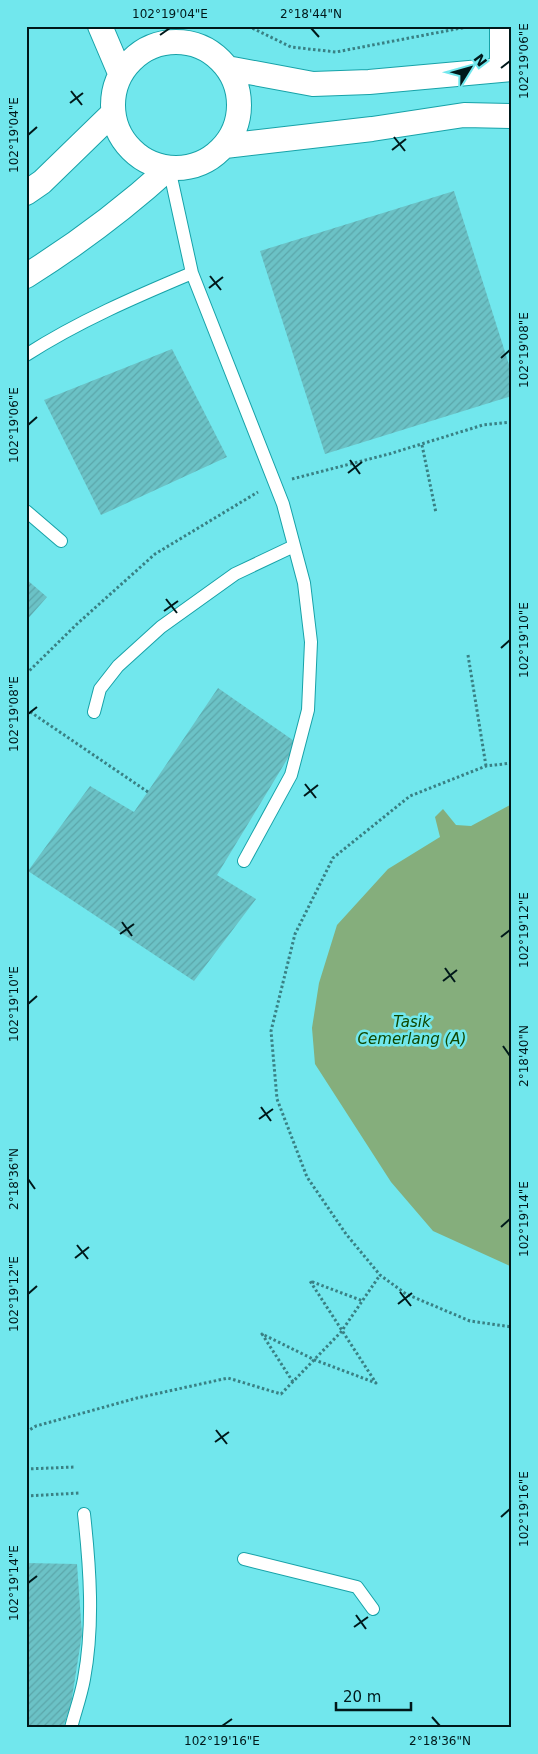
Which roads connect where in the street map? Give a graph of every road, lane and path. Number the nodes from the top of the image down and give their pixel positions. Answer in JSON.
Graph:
{"nodes":[{"id":1,"x":100,"y":26,"type":"edge"},
{"id":2,"x":248,"y":26,"type":"edge"},
{"id":3,"x":472,"y":26,"type":"edge"},
{"id":4,"x":502,"y":26,"type":"edge"},
{"id":5,"x":186,"y":35,"type":"edge"},
{"id":6,"x":227,"y":68,"type":"junction"},
{"id":7,"x":507,"y":69,"type":"edge"},
{"id":8,"x":120,"y":73,"type":"junction"},
{"id":9,"x":112,"y":113,"type":"junction"},
{"id":10,"x":512,"y":116,"type":"edge"},
{"id":11,"x":225,"y":146,"type":"junction"},
{"id":12,"x":169,"y":168,"type":"junction"},
{"id":13,"x":26,"y":193,"type":"edge"},
{"id":14,"x":192,"y":273,"type":"junction"},
{"id":15,"x":26,"y":276,"type":"edge"},
{"id":16,"x":26,"y":355,"type":"edge"},
{"id":17,"x":512,"y":422,"type":"edge"},
{"id":18,"x":422,"y":445,"type":"junction"},
{"id":19,"x":276,"y":485,"type":"junction"},
{"id":20,"x":26,"y":511,"type":"edge"},
{"id":21,"x":436,"y":513,"type":"dead end"},
{"id":22,"x":61,"y":541,"type":"dead end"},
{"id":23,"x":294,"y":546,"type":"junction"},
{"id":24,"x":468,"y":655,"type":"dead end"},
{"id":25,"x":26,"y":674,"type":"edge"},
{"id":26,"x":26,"y":710,"type":"edge"},
{"id":27,"x":94,"y":712,"type":"dead end"},
{"id":28,"x":512,"y":763,"type":"edge"},
{"id":29,"x":486,"y":766,"type":"junction"},
{"id":30,"x":148,"y":792,"type":"dead end"},
{"id":31,"x":244,"y":861,"type":"dead end"},
{"id":32,"x":380,"y":1275,"type":"junction"},
{"id":33,"x":363,"y":1301,"type":"junction"},
{"id":34,"x":512,"y":1327,"type":"edge"},
{"id":35,"x":341,"y":1332,"type":"junction"},
{"id":36,"x":315,"y":1360,"type":"junction"},
{"id":37,"x":293,"y":1382,"type":"junction"},
{"id":38,"x":26,"y":1432,"type":"edge"},
{"id":39,"x":75,"y":1467,"type":"dead end"},
{"id":40,"x":26,"y":1469,"type":"edge"},
{"id":41,"x":80,"y":1493,"type":"dead end"},
{"id":42,"x":26,"y":1496,"type":"edge"},
{"id":43,"x":84,"y":1514,"type":"dead end"},
{"id":44,"x":244,"y":1559,"type":"dead end"},
{"id":45,"x":373,"y":1609,"type":"dead end"},
{"id":46,"x":71,"y":1728,"type":"edge"}],
"edges":[{"from":1,"to":8,"type":"street"},
{"from":2,"to":3,"type":"path"},
{"from":4,"to":7,"type":"street"},
{"from":5,"to":6,"type":"street"},
{"from":5,"to":8,"type":"street"},
{"from":6,"to":7,"type":"street"},
{"from":6,"to":11,"type":"street"},
{"from":8,"to":9,"type":"street"},
{"from":9,"to":12,"type":"street"},
{"from":9,"to":13,"type":"street"},
{"from":10,"to":11,"type":"street"},
{"from":11,"to":12,"type":"street"},
{"from":12,"to":14,"type":"lane"},
{"from":12,"to":15,"type":"street"},
{"from":14,"to":16,"type":"lane"},
{"from":14,"to":19,"type":"lane"},
{"from":17,"to":18,"type":"path"},
{"from":18,"to":19,"type":"path"},
{"from":18,"to":21,"type":"path"},
{"from":19,"to":23,"type":"lane"},
{"from":19,"to":25,"type":"path"},
{"from":20,"to":22,"type":"lane"},
{"from":23,"to":27,"type":"lane"},
{"from":23,"to":31,"type":"lane"},
{"from":24,"to":29,"type":"path"},
{"from":26,"to":30,"type":"path"},
{"from":28,"to":29,"type":"path"},
{"from":29,"to":32,"type":"path"},
{"from":32,"to":33,"type":"path"},
{"from":32,"to":34,"type":"path"},
{"from":33,"to":35,"type":"path"},
{"from":33,"to":35,"type":"path"},
{"from":35,"to":36,"type":"path"},
{"from":35,"to":36,"type":"path"},
{"from":36,"to":37,"type":"path"},
{"from":36,"to":37,"type":"path"},
{"from":37,"to":38,"type":"path"},
{"from":39,"to":40,"type":"path"},
{"from":41,"to":42,"type":"path"},
{"from":43,"to":46,"type":"lane"},
{"from":44,"to":45,"type":"lane"}]}
